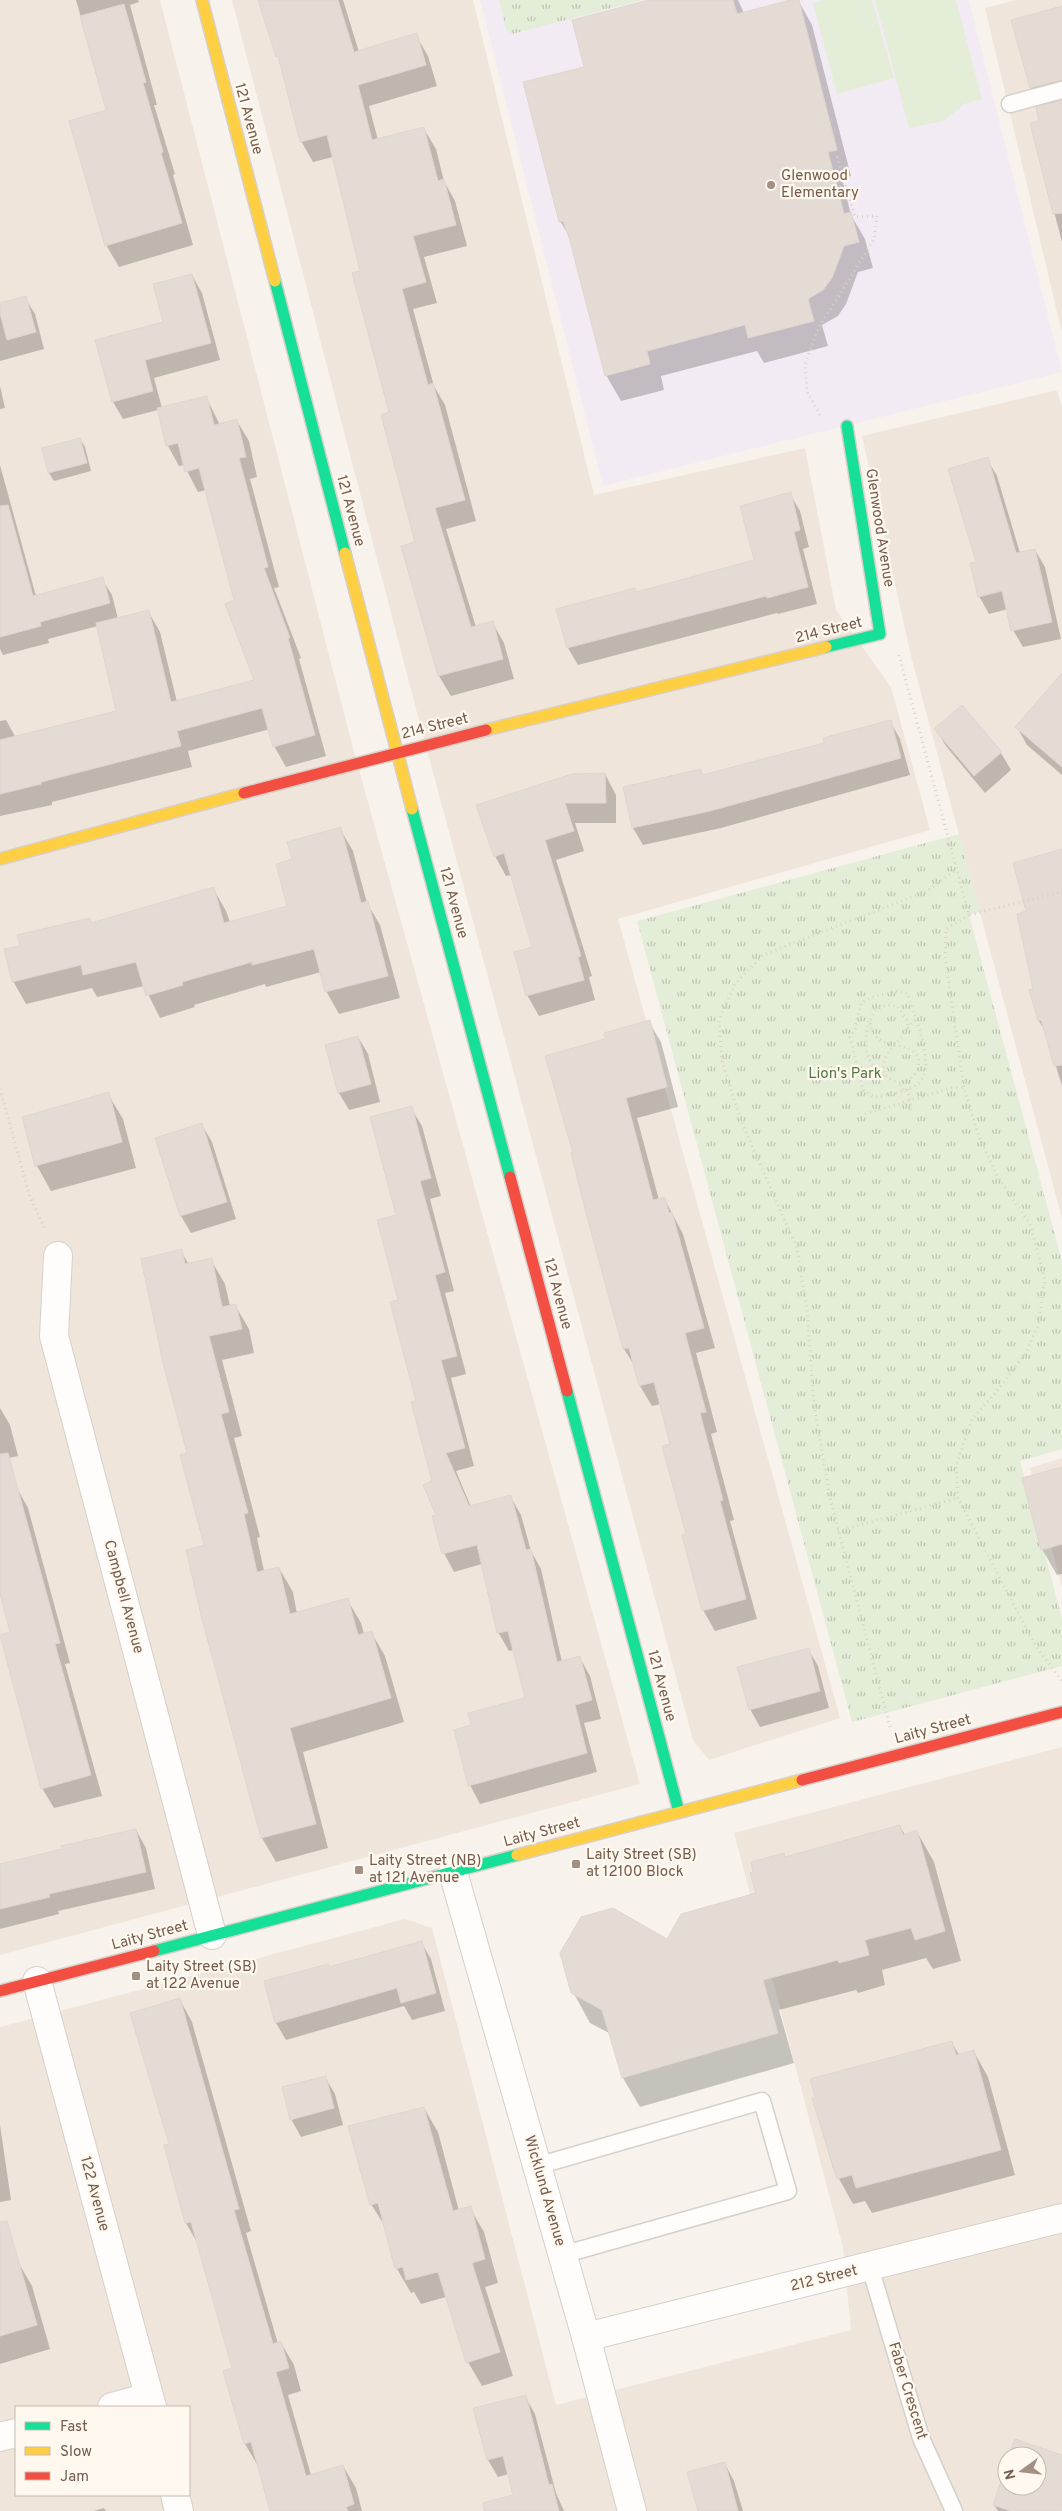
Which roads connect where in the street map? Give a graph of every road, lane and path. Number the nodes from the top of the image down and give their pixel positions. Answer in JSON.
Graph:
{"nodes":[{"id":1,"x":202,"y":0,"type":"edge"},
{"id":2,"x":1062,"y":90,"type":"edge"},
{"id":3,"x":1010,"y":104,"type":"dead end"},
{"id":4,"x":836,"y":156,"type":"dead end"},
{"id":5,"x":822,"y":418,"type":"dead end"},
{"id":6,"x":847,"y":426,"type":"dead end"},
{"id":7,"x":880,"y":634,"type":"joint"},
{"id":8,"x":897,"y":648,"type":"dead end"},
{"id":9,"x":397,"y":752,"type":"junction"},
{"id":10,"x":0,"y":859,"type":"edge"},
{"id":11,"x":956,"y":869,"type":"junction"},
{"id":12,"x":1062,"y":892,"type":"edge"},
{"id":13,"x":969,"y":915,"type":"junction"},
{"id":14,"x":872,"y":1015,"type":"junction"},
{"id":15,"x":916,"y":1018,"type":"junction"},
{"id":16,"x":906,"y":1031,"type":"junction"},
{"id":17,"x":895,"y":1044,"type":"junction"},
{"id":18,"x":887,"y":1076,"type":"junction"},
{"id":19,"x":900,"y":1083,"type":"junction"},
{"id":20,"x":964,"y":1088,"type":"junction"},
{"id":21,"x":0,"y":1089,"type":"edge"},
{"id":22,"x":908,"y":1089,"type":"junction"},
{"id":23,"x":902,"y":1090,"type":"junction"},
{"id":24,"x":911,"y":1101,"type":"junction"},
{"id":25,"x":911,"y":1111,"type":"dead end"},
{"id":26,"x":865,"y":1114,"type":"dead end"},
{"id":27,"x":58,"y":1256,"type":"joint"},
{"id":28,"x":958,"y":1498,"type":"junction"},
{"id":29,"x":838,"y":1531,"type":"junction"},
{"id":30,"x":1062,"y":1681,"type":"edge"},
{"id":31,"x":1062,"y":1712,"type":"edge"},
{"id":32,"x":896,"y":1755,"type":"junction"},
{"id":33,"x":678,"y":1812,"type":"junction"},
{"id":34,"x":453,"y":1872,"type":"junction"},
{"id":35,"x":212,"y":1935,"type":"junction"},
{"id":36,"x":37,"y":1981,"type":"junction"},
{"id":37,"x":0,"y":1991,"type":"edge"},
{"id":38,"x":537,"y":2166,"type":"junction"},
{"id":39,"x":1062,"y":2218,"type":"edge"},
{"id":40,"x":562,"y":2255,"type":"junction"},
{"id":41,"x":870,"y":2267,"type":"junction"},
{"id":42,"x":586,"y":2337,"type":"junction"},
{"id":43,"x":150,"y":2402,"type":"edge"},
{"id":44,"x":120,"y":2406,"type":"edge"},
{"id":45,"x":15,"y":2433,"type":"edge"},
{"id":46,"x":0,"y":2437,"type":"edge"},
{"id":47,"x":175,"y":2496,"type":"edge"},
{"id":48,"x":179,"y":2511,"type":"edge"},
{"id":49,"x":632,"y":2511,"type":"edge"},
{"id":50,"x":954,"y":2511,"type":"edge"}],
"edges":[{"from":1,"to":9,"type":"street","name":"121 Avenue"},
{"from":2,"to":3,"type":"lane"},
{"from":4,"to":5,"type":"path"},
{"from":6,"to":7,"type":"street","name":"Glenwood Avenue"},
{"from":7,"to":9,"type":"street","name":"214 Street"},
{"from":8,"to":11,"type":"path"},
{"from":9,"to":10,"type":"street","name":"214 Street"},
{"from":9,"to":33,"type":"street","name":"121 Avenue"},
{"from":11,"to":13,"type":"path"},
{"from":11,"to":29,"type":"path"},
{"from":12,"to":13,"type":"path"},
{"from":13,"to":20,"type":"path"},
{"from":14,"to":16,"type":"path"},
{"from":14,"to":17,"type":"path"},
{"from":14,"to":18,"type":"path"},
{"from":15,"to":16,"type":"path"},
{"from":15,"to":22,"type":"path"},
{"from":15,"to":23,"type":"path"},
{"from":16,"to":17,"type":"path"},
{"from":17,"to":18,"type":"path"},
{"from":17,"to":19,"type":"path"},
{"from":18,"to":19,"type":"path"},
{"from":19,"to":23,"type":"path"},
{"from":20,"to":24,"type":"path"},
{"from":20,"to":28,"type":"path"},
{"from":21,"to":27,"type":"path"},
{"from":22,"to":23,"type":"path"},
{"from":22,"to":24,"type":"path"},
{"from":24,"to":25,"type":"path"},
{"from":24,"to":26,"type":"path"},
{"from":27,"to":35,"type":"street","name":"Campbell Avenue"},
{"from":28,"to":29,"type":"path"},
{"from":28,"to":30,"type":"path"},
{"from":29,"to":32,"type":"path"},
{"from":31,"to":32,"type":"street","name":"Laity Street"},
{"from":32,"to":33,"type":"street","name":"Laity Street"},
{"from":33,"to":34,"type":"street","name":"Laity Street"},
{"from":34,"to":35,"type":"street","name":"Laity Street"},
{"from":34,"to":38,"type":"street","name":"Wicklund Avenue"},
{"from":35,"to":36,"type":"street","name":"Laity Street"},
{"from":36,"to":37,"type":"street","name":"Laity Street"},
{"from":36,"to":43,"type":"street","name":"122 Avenue"},
{"from":38,"to":40,"type":"street","name":"Wicklund Avenue"},
{"from":38,"to":40,"type":"lane"},
{"from":39,"to":41,"type":"street","name":"212 Street"},
{"from":40,"to":42,"type":"street","name":"Wicklund Avenue"},
{"from":41,"to":42,"type":"street","name":"212 Street"},
{"from":41,"to":50,"type":"lane","name":"Faber Crescent"},
{"from":42,"to":49,"type":"street","name":"Wicklund Avenue"},
{"from":43,"to":44,"type":"street"},
{"from":45,"to":46,"type":"street"},
{"from":47,"to":48,"type":"street"}]}
